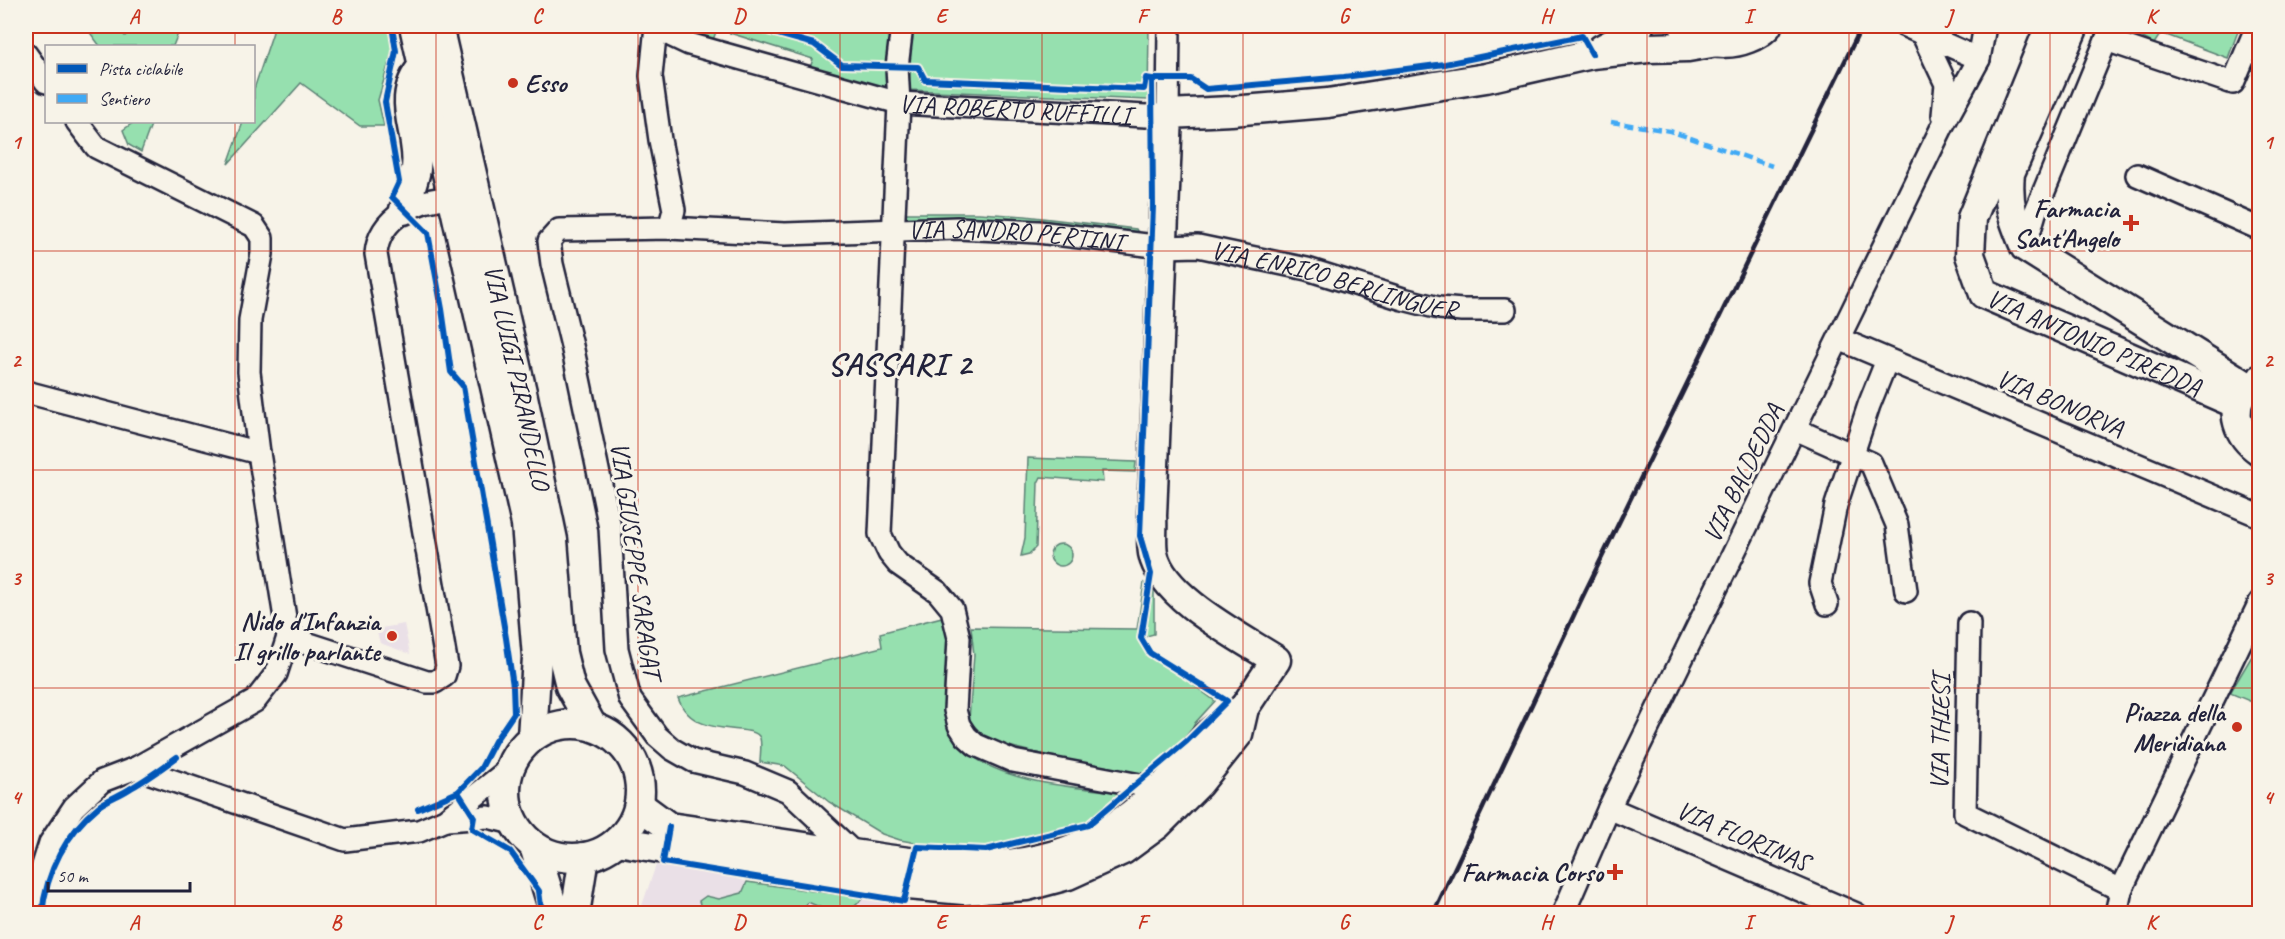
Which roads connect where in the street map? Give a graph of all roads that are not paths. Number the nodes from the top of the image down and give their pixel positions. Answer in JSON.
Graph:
{"nodes":[{"id":1,"x":414,"y":26,"type":"edge"},
{"id":2,"x":438,"y":26,"type":"edge"},
{"id":3,"x":656,"y":26,"type":"edge"},
{"id":4,"x":664,"y":26,"type":"edge"},
{"id":5,"x":902,"y":26,"type":"edge"},
{"id":6,"x":1169,"y":26,"type":"edge"},
{"id":7,"x":1639,"y":26,"type":"edge"},
{"id":8,"x":1684,"y":26,"type":"edge"},
{"id":9,"x":1767,"y":26,"type":"edge"},
{"id":10,"x":1944,"y":26,"type":"edge"},
{"id":11,"x":1985,"y":26,"type":"edge"},
{"id":12,"x":2050,"y":26,"type":"edge"},
{"id":13,"x":2074,"y":26,"type":"edge"},
{"id":14,"x":2257,"y":26,"type":"edge"},
{"id":15,"x":1913,"y":29,"type":"edge"},
{"id":16,"x":2109,"y":33,"type":"edge"},
{"id":17,"x":1717,"y":42,"type":"junction"},
{"id":18,"x":689,"y":44,"type":"junction"},
{"id":19,"x":26,"y":54,"type":"edge"},
{"id":20,"x":1592,"y":54,"type":"junction"},
{"id":21,"x":1979,"y":59,"type":"junction"},
{"id":22,"x":423,"y":66,"type":"junction"},
{"id":23,"x":651,"y":76,"type":"junction"},
{"id":24,"x":45,"y":81,"type":"edge"},
{"id":25,"x":899,"y":103,"type":"junction"},
{"id":26,"x":1168,"y":114,"type":"junction"},
{"id":27,"x":78,"y":123,"type":"edge"},
{"id":28,"x":1942,"y":125,"type":"junction"},
{"id":29,"x":2137,"y":175,"type":"dead end"},
{"id":30,"x":452,"y":198,"type":"junction"},
{"id":31,"x":404,"y":210,"type":"junction"},
{"id":32,"x":669,"y":228,"type":"junction"},
{"id":33,"x":894,"y":229,"type":"junction"},
{"id":34,"x":2259,"y":229,"type":"edge"},
{"id":35,"x":1163,"y":247,"type":"junction"},
{"id":36,"x":2025,"y":247,"type":"junction"},
{"id":37,"x":1504,"y":310,"type":"dead end"},
{"id":38,"x":1839,"y":339,"type":"junction"},
{"id":39,"x":1887,"y":360,"type":"junction"},
{"id":40,"x":2252,"y":384,"type":"edge"},
{"id":41,"x":26,"y":392,"type":"edge"},
{"id":42,"x":1795,"y":429,"type":"junction"},
{"id":43,"x":2256,"y":450,"type":"edge"},
{"id":44,"x":259,"y":453,"type":"junction"},
{"id":45,"x":1853,"y":454,"type":"junction"},
{"id":46,"x":2259,"y":516,"type":"edge"},
{"id":47,"x":1906,"y":591,"type":"dead end"},
{"id":48,"x":2259,"y":602,"type":"edge"},
{"id":49,"x":1827,"y":604,"type":"dead end"},
{"id":50,"x":1969,"y":623,"type":"dead end"},
{"id":51,"x":288,"y":637,"type":"junction"},
{"id":52,"x":1244,"y":708,"type":"junction"},
{"id":53,"x":592,"y":726,"type":"junction"},
{"id":54,"x":532,"y":737,"type":"junction"},
{"id":55,"x":136,"y":768,"type":"junction"},
{"id":56,"x":508,"y":770,"type":"junction"},
{"id":57,"x":1161,"y":789,"type":"junction"},
{"id":58,"x":639,"y":805,"type":"junction"},
{"id":59,"x":1609,"y":808,"type":"junction"},
{"id":60,"x":445,"y":820,"type":"junction"},
{"id":61,"x":513,"y":823,"type":"junction"},
{"id":62,"x":618,"y":841,"type":"junction"},
{"id":63,"x":534,"y":846,"type":"junction"},
{"id":64,"x":855,"y":854,"type":"junction"},
{"id":65,"x":584,"y":857,"type":"junction"},
{"id":66,"x":2121,"y":890,"type":"junction"},
{"id":67,"x":28,"y":914,"type":"edge"},
{"id":68,"x":555,"y":914,"type":"edge"},
{"id":69,"x":575,"y":914,"type":"edge"},
{"id":70,"x":1563,"y":914,"type":"edge"},
{"id":71,"x":1856,"y":914,"type":"edge"},
{"id":72,"x":2116,"y":914,"type":"edge"}],
"edges":[{"from":1,"to":22,"type":"street","name":"VIA LUIGI PIRANDELLO"},
{"from":2,"to":53,"type":"street","name":"VIA LUIGI PIRANDELLO"},
{"from":3,"to":23,"type":"street"},
{"from":4,"to":18,"type":"street","name":"VIA ROBERTO RUFFILLI"},
{"from":5,"to":25,"type":"street"},
{"from":6,"to":26,"type":"street"},
{"from":7,"to":20,"type":"street","name":"VIA ROBERTO RUFFILLI"},
{"from":8,"to":17,"type":"street"},
{"from":9,"to":17,"type":"street","name":"VIA ROBERTO RUFFILLI"},
{"from":10,"to":15,"type":"street"},
{"from":11,"to":21,"type":"street","name":"VIA BALDEDDA"},
{"from":12,"to":40,"type":"street","name":"VIA ANTONIO PIREDDA"},
{"from":13,"to":36,"type":"street"},
{"from":14,"to":16,"type":"street"},
{"from":15,"to":21,"type":"street"},
{"from":15,"to":28,"type":"street"},
{"from":16,"to":36,"type":"street"},
{"from":17,"to":20,"type":"street","name":"VIA ROBERTO RUFFILLI"},
{"from":18,"to":23,"type":"street"},
{"from":18,"to":25,"type":"street","name":"VIA ROBERTO RUFFILLI"},
{"from":19,"to":24,"type":"street"},
{"from":20,"to":26,"type":"street","name":"VIA ROBERTO RUFFILLI"},
{"from":21,"to":28,"type":"street","name":"VIA BALDEDDA"},
{"from":22,"to":30,"type":"street","name":"VIA LUIGI PIRANDELLO"},
{"from":22,"to":31,"type":"street"},
{"from":23,"to":32,"type":"street"},
{"from":25,"to":26,"type":"street","name":"VIA ROBERTO RUFFILLI"},
{"from":25,"to":33,"type":"street"},
{"from":26,"to":35,"type":"street"},
{"from":27,"to":44,"type":"street"},
{"from":28,"to":38,"type":"street","name":"VIA BALDEDDA"},
{"from":29,"to":34,"type":"street"},
{"from":30,"to":31,"type":"street"},
{"from":30,"to":54,"type":"street","name":"VIA LUIGI PIRANDELLO"},
{"from":31,"to":51,"type":"street"},
{"from":32,"to":33,"type":"street"},
{"from":32,"to":64,"type":"street","name":"VIA GIUSEPPE SARAGAT"},
{"from":33,"to":35,"type":"street","name":"VIA SANDRO PERTINI"},
{"from":33,"to":57,"type":"street","name":"VIA SANDRO PERTINI"},
{"from":35,"to":37,"type":"street","name":"VIA ENRICO BERLINGUER"},
{"from":35,"to":52,"type":"street"},
{"from":36,"to":40,"type":"street","name":"VIA ANTONIO PIREDDA"},
{"from":38,"to":39,"type":"street","name":"VIA BONORVA"},
{"from":38,"to":42,"type":"street","name":"VIA BALDEDDA"},
{"from":39,"to":45,"type":"street"},
{"from":39,"to":46,"type":"street","name":"VIA BONORVA"},
{"from":40,"to":43,"type":"street"},
{"from":41,"to":44,"type":"street"},
{"from":42,"to":45,"type":"street"},
{"from":42,"to":59,"type":"street","name":"VIA BALDEDDA"},
{"from":44,"to":51,"type":"street"},
{"from":45,"to":47,"type":"street"},
{"from":45,"to":49,"type":"street"},
{"from":48,"to":66,"type":"street"},
{"from":50,"to":66,"type":"street","name":"VIA THIESI"},
{"from":51,"to":55,"type":"street"},
{"from":52,"to":57,"type":"street"},
{"from":52,"to":62,"type":"street"},
{"from":53,"to":54,"type":"street"},
{"from":53,"to":58,"type":"street"},
{"from":54,"to":56,"type":"street"},
{"from":55,"to":60,"type":"street"},
{"from":55,"to":67,"type":"street"},
{"from":56,"to":60,"type":"street"},
{"from":56,"to":61,"type":"street"},
{"from":57,"to":64,"type":"street"},
{"from":58,"to":62,"type":"street"},
{"from":58,"to":64,"type":"street"},
{"from":59,"to":70,"type":"street","name":"VIA BALDEDDA"},
{"from":59,"to":71,"type":"street","name":"VIA FLORINAS"},
{"from":60,"to":61,"type":"street"},
{"from":61,"to":63,"type":"street"},
{"from":62,"to":65,"type":"street"},
{"from":63,"to":65,"type":"street"},
{"from":63,"to":68,"type":"street"},
{"from":65,"to":69,"type":"street"},
{"from":66,"to":72,"type":"street"}]}
